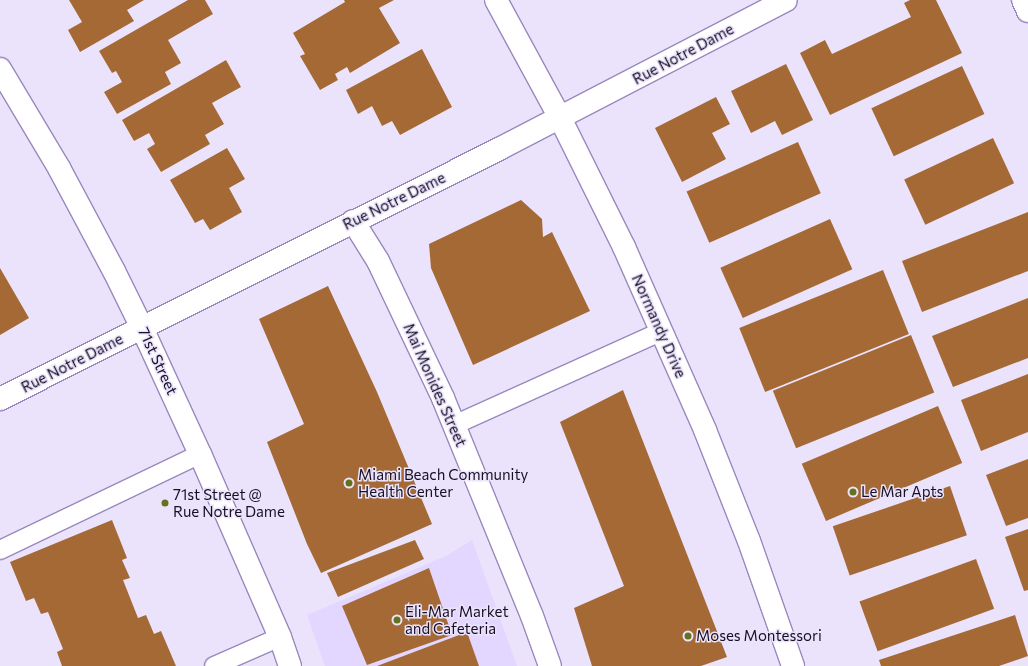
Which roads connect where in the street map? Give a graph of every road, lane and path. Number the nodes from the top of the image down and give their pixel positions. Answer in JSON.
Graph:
{"nodes":[{"id":1,"x":496,"y":0,"type":"edge"},
{"id":2,"x":786,"y":0,"type":"edge"},
{"id":3,"x":1023,"y":0,"type":"edge"},
{"id":4,"x":1028,"y":12,"type":"edge"},
{"id":5,"x":0,"y":69,"type":"edge"},
{"id":6,"x":560,"y":118,"type":"junction"},
{"id":7,"x":353,"y":221,"type":"junction"},
{"id":8,"x":142,"y":328,"type":"junction"},
{"id":9,"x":662,"y":331,"type":"junction"},
{"id":10,"x":0,"y":399,"type":"edge"},
{"id":11,"x":454,"y":426,"type":"junction"},
{"id":12,"x":200,"y":454,"type":"junction"},
{"id":13,"x":0,"y":550,"type":"edge"},
{"id":14,"x":280,"y":637,"type":"junction"},
{"id":15,"x":214,"y":666,"type":"edge"},
{"id":16,"x":290,"y":666,"type":"edge"},
{"id":17,"x":550,"y":666,"type":"edge"},
{"id":18,"x":793,"y":666,"type":"edge"}],
"edges":[{"from":1,"to":6,"type":"main road","name":"Normandy Drive"},
{"from":2,"to":6,"type":"main road","name":"Rue Notre Dame"},
{"from":3,"to":4,"type":"main road"},
{"from":5,"to":8,"type":"main road","name":"71st Street"},
{"from":6,"to":7,"type":"main road","name":"Rue Notre Dame"},
{"from":6,"to":9,"type":"main road","name":"Normandy Drive"},
{"from":7,"to":8,"type":"main road","name":"Rue Notre Dame"},
{"from":7,"to":11,"type":"main road","name":"Mai Monides Street"},
{"from":8,"to":10,"type":"main road","name":"Rue Notre Dame"},
{"from":8,"to":12,"type":"main road","name":"71st Street"},
{"from":9,"to":11,"type":"lane"},
{"from":9,"to":18,"type":"main road","name":"Normandy Drive"},
{"from":11,"to":17,"type":"main road","name":"Mai Monides Street"},
{"from":12,"to":13,"type":"lane"},
{"from":12,"to":14,"type":"main road","name":"71st Street"},
{"from":14,"to":15,"type":"lane"},
{"from":14,"to":16,"type":"main road","name":"71st Street"}]}
